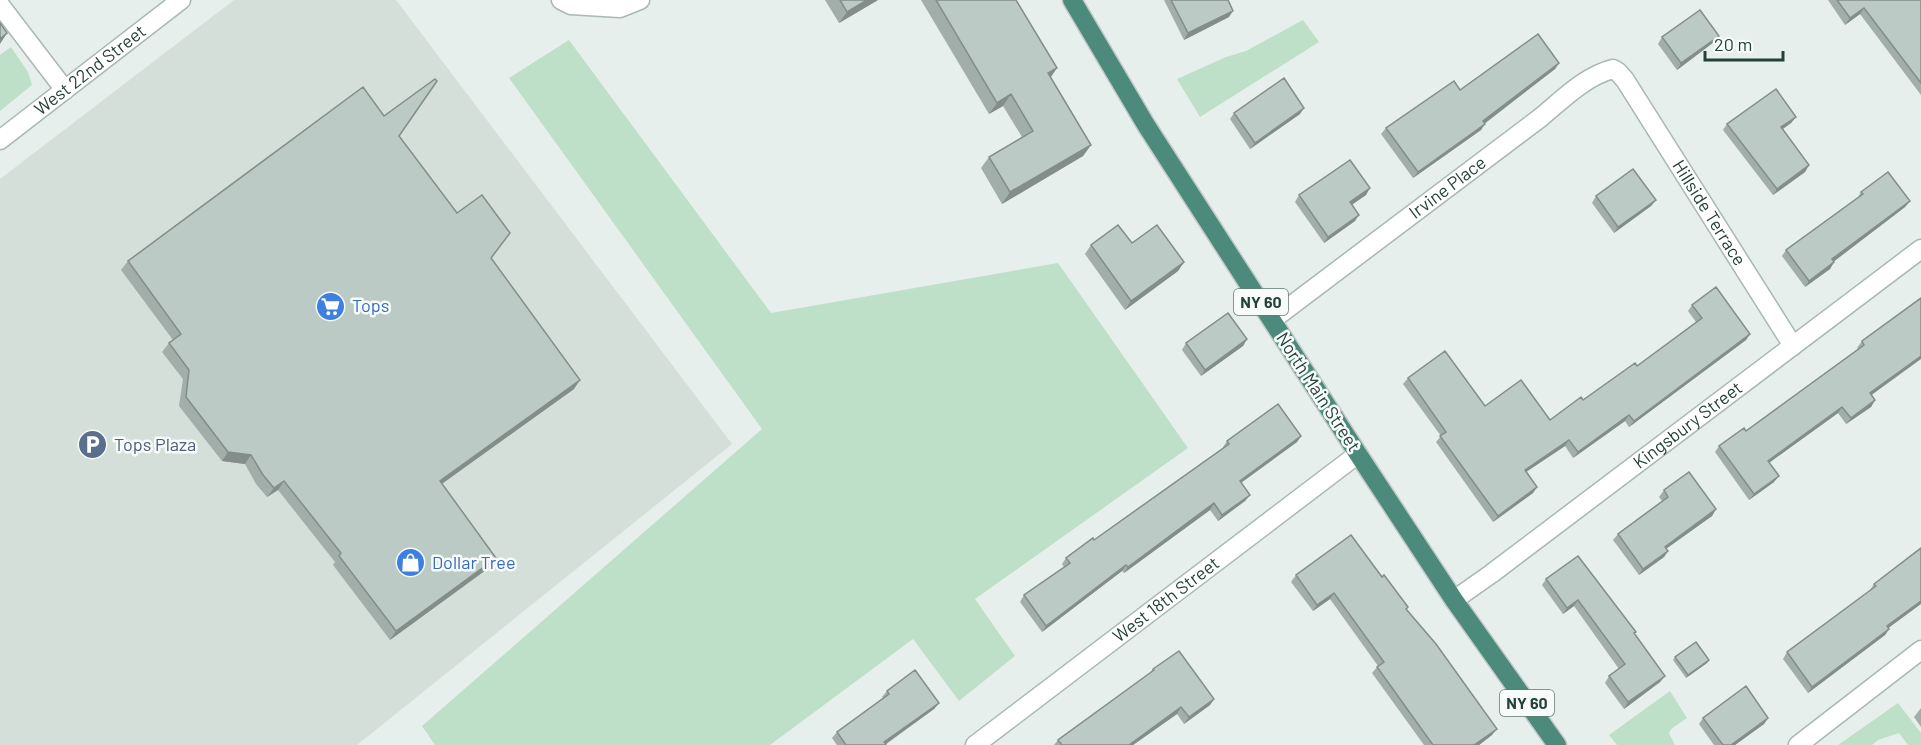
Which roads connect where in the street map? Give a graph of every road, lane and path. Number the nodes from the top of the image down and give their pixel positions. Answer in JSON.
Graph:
{"nodes":[{"id":1,"x":182,"y":0,"type":"edge"},
{"id":2,"x":561,"y":0,"type":"edge"},
{"id":3,"x":640,"y":0,"type":"edge"},
{"id":4,"x":1072,"y":0,"type":"edge"},
{"id":5,"x":0,"y":5,"type":"edge"},
{"id":6,"x":1625,"y":80,"type":"joint"},
{"id":7,"x":65,"y":90,"type":"junction"},
{"id":8,"x":0,"y":140,"type":"edge"},
{"id":9,"x":1921,"y":249,"type":"edge"},
{"id":10,"x":1272,"y":320,"type":"junction"},
{"id":11,"x":1793,"y":346,"type":"junction"},
{"id":12,"x":1358,"y":454,"type":"junction"},
{"id":13,"x":1454,"y":600,"type":"junction"},
{"id":14,"x":1921,"y":650,"type":"edge"},
{"id":15,"x":975,"y":745,"type":"edge"},
{"id":16,"x":1557,"y":745,"type":"edge"},
{"id":17,"x":1798,"y":745,"type":"edge"}],
"edges":[{"from":1,"to":7,"type":"street","name":"West 22nd Street"},
{"from":2,"to":3,"type":"street"},
{"from":4,"to":10,"type":"highway","name":"North Main Street","number":"NY 60"},
{"from":5,"to":7,"type":"street"},
{"from":6,"to":10,"type":"street","name":"Irvine Place"},
{"from":6,"to":11,"type":"street","name":"Hillside Terrace"},
{"from":7,"to":8,"type":"street","name":"West 22nd Street"},
{"from":9,"to":11,"type":"street","name":"Kingsbury Street"},
{"from":10,"to":12,"type":"highway","name":"North Main Street","number":"NY 60"},
{"from":11,"to":13,"type":"street","name":"Kingsbury Street"},
{"from":12,"to":13,"type":"highway","name":"North Main Street","number":"NY 60"},
{"from":12,"to":15,"type":"street","name":"West 18th Street"},
{"from":13,"to":16,"type":"highway","name":"North Main Street","number":"NY 60"},
{"from":14,"to":17,"type":"street"}]}
